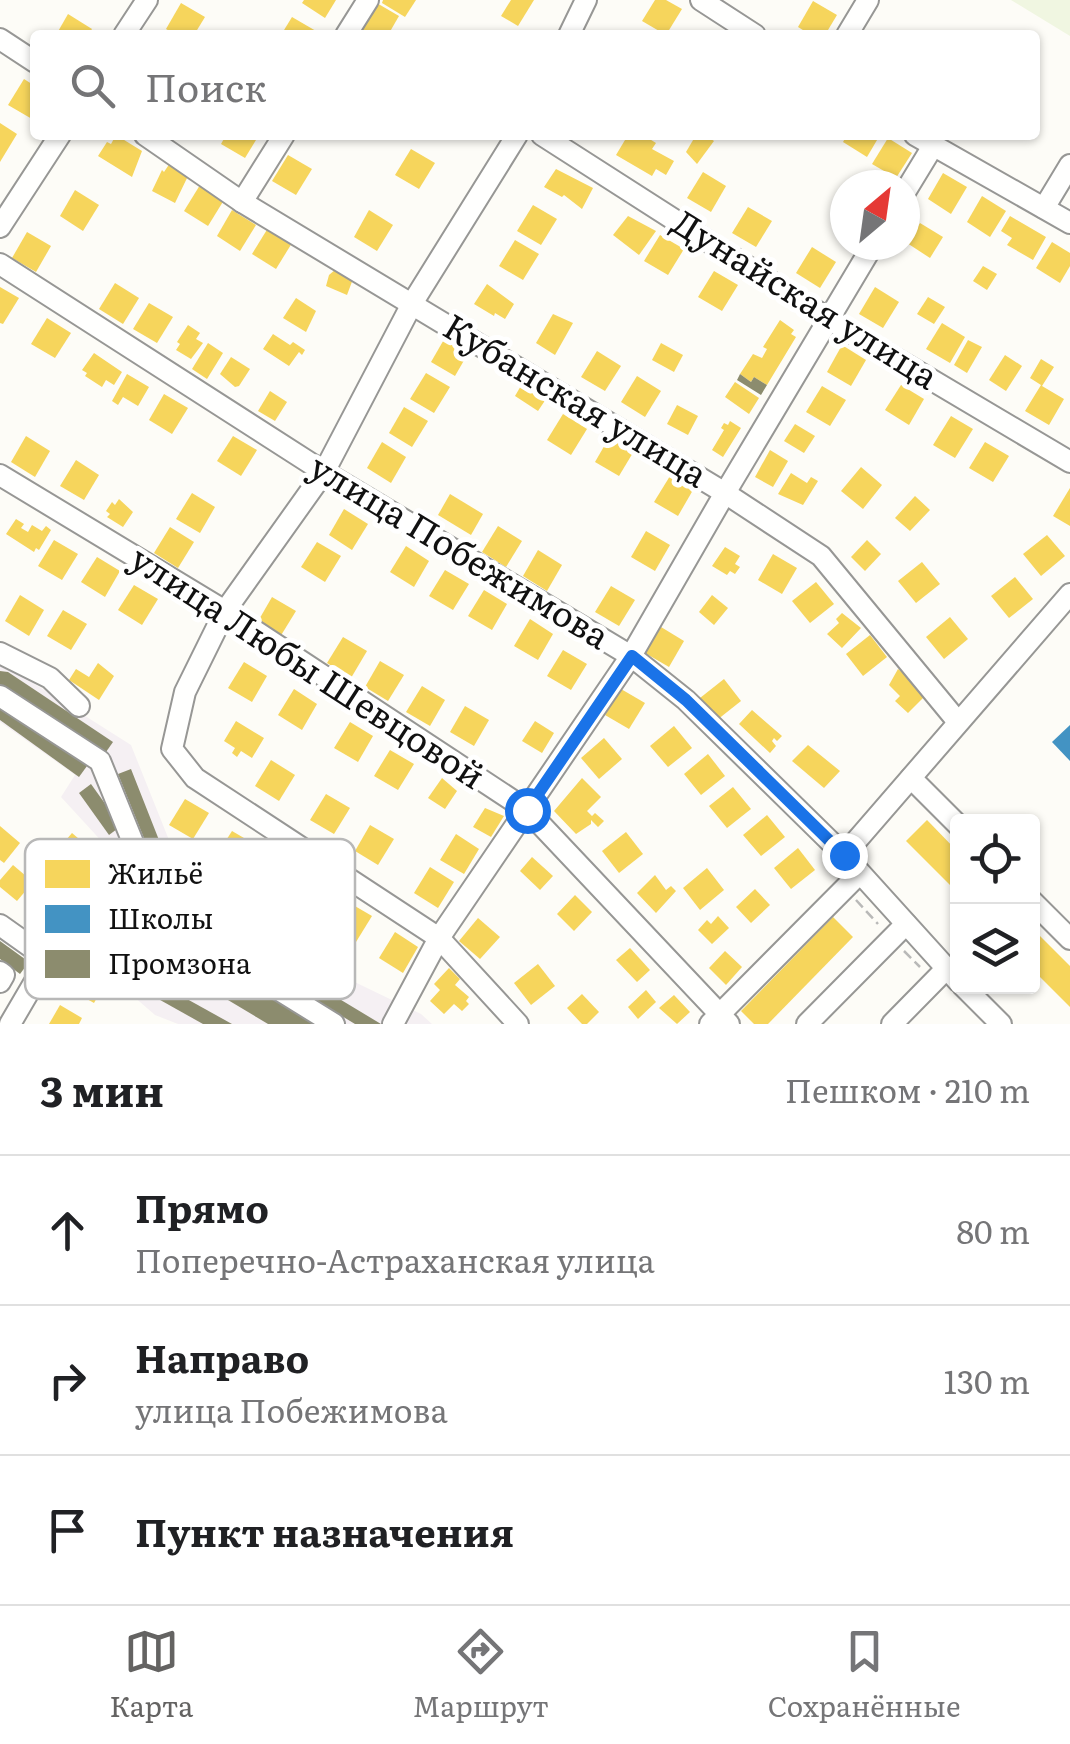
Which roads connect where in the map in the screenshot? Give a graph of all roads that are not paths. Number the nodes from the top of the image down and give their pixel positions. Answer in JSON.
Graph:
{"nodes":[{"id":1,"x":147,"y":0,"type":"edge"},
{"id":2,"x":368,"y":0,"type":"edge"},
{"id":3,"x":586,"y":0,"type":"edge"},
{"id":4,"x":701,"y":0,"type":"edge"},
{"id":5,"x":868,"y":0,"type":"edge"},
{"id":6,"x":127,"y":30,"type":"edge"},
{"id":7,"x":349,"y":30,"type":"edge"},
{"id":8,"x":571,"y":30,"type":"edge"},
{"id":9,"x":746,"y":30,"type":"edge"},
{"id":10,"x":850,"y":30,"type":"edge"},
{"id":11,"x":0,"y":40,"type":"edge"},
{"id":12,"x":30,"y":59,"type":"edge"},
{"id":13,"x":57,"y":140,"type":"edge"},
{"id":14,"x":151,"y":140,"type":"edge"},
{"id":15,"x":281,"y":140,"type":"edge"},
{"id":16,"x":513,"y":140,"type":"edge"},
{"id":17,"x":550,"y":140,"type":"edge"},
{"id":18,"x":924,"y":140,"type":"edge"},
{"id":19,"x":1070,"y":165,"type":"edge"},
{"id":20,"x":913,"y":170,"type":"edge"},
{"id":21,"x":242,"y":202,"type":"junction"},
{"id":22,"x":1044,"y":208,"type":"junction"},
{"id":23,"x":1070,"y":223,"type":"edge"},
{"id":24,"x":0,"y":227,"type":"edge"},
{"id":25,"x":864,"y":260,"type":"edge"},
{"id":26,"x":0,"y":264,"type":"edge"},
{"id":27,"x":413,"y":302,"type":"junction"},
{"id":28,"x":829,"y":319,"type":"junction"},
{"id":29,"x":1070,"y":462,"type":"edge"},
{"id":30,"x":324,"y":472,"type":"junction"},
{"id":31,"x":0,"y":475,"type":"edge"},
{"id":32,"x":725,"y":492,"type":"junction"},
{"id":33,"x":1070,"y":594,"type":"edge"},
{"id":34,"x":225,"y":611,"type":"junction"},
{"id":35,"x":0,"y":653,"type":"edge"},
{"id":36,"x":632,"y":656,"type":"junction"},
{"id":37,"x":0,"y":696,"type":"edge"},
{"id":38,"x":78,"y":706,"type":"dead end"},
{"id":39,"x":958,"y":722,"type":"junction"},
{"id":40,"x":910,"y":778,"type":"junction"},
{"id":41,"x":527,"y":810,"type":"junction"},
{"id":42,"x":950,"y":817,"type":"edge"},
{"id":43,"x":132,"y":839,"type":"edge"},
{"id":44,"x":288,"y":839,"type":"edge"},
{"id":45,"x":844,"y":855,"type":"junction"},
{"id":46,"x":852,"y":881,"type":"junction"},
{"id":47,"x":355,"y":883,"type":"edge"},
{"id":48,"x":1035,"y":904,"type":"edge"},
{"id":49,"x":0,"y":925,"type":"edge"},
{"id":50,"x":899,"y":931,"type":"junction"},
{"id":51,"x":439,"y":938,"type":"junction"},
{"id":52,"x":1070,"y":939,"type":"edge"},
{"id":53,"x":25,"y":943,"type":"edge"},
{"id":54,"x":0,"y":972,"type":"edge"},
{"id":55,"x":946,"y":977,"type":"edge"},
{"id":56,"x":0,"y":982,"type":"edge"},
{"id":57,"x":971,"y":994,"type":"edge"},
{"id":58,"x":25,"y":998,"type":"edge"},
{"id":59,"x":294,"y":999,"type":"edge"},
{"id":60,"x":720,"y":1020,"type":"edge"},
{"id":61,"x":10,"y":1024,"type":"edge"},
{"id":62,"x":334,"y":1024,"type":"edge"},
{"id":63,"x":393,"y":1024,"type":"edge"},
{"id":64,"x":518,"y":1024,"type":"edge"},
{"id":65,"x":807,"y":1024,"type":"edge"},
{"id":66,"x":892,"y":1024,"type":"edge"},
{"id":67,"x":1002,"y":1024,"type":"edge"}],
"edges":[{"from":1,"to":6,"type":"street"},
{"from":2,"to":7,"type":"street"},
{"from":3,"to":8,"type":"street"},
{"from":4,"to":9,"type":"street"},
{"from":5,"to":10,"type":"street"},
{"from":11,"to":12,"type":"street"},
{"from":13,"to":24,"type":"street"},
{"from":14,"to":21,"type":"street","name":"Кубанская улица"},
{"from":15,"to":21,"type":"street"},
{"from":16,"to":27,"type":"street"},
{"from":17,"to":28,"type":"street","name":"Дунайская улица"},
{"from":18,"to":20,"type":"street"},
{"from":18,"to":22,"type":"street"},
{"from":19,"to":22,"type":"street"},
{"from":21,"to":27,"type":"street","name":"Кубанская улица"},
{"from":22,"to":23,"type":"street"},
{"from":25,"to":28,"type":"street"},
{"from":26,"to":30,"type":"street","name":"улица Побежимова"},
{"from":27,"to":30,"type":"street"},
{"from":27,"to":32,"type":"street","name":"Кубанская улица"},
{"from":28,"to":29,"type":"street","name":"Дунайская улица"},
{"from":28,"to":32,"type":"street"},
{"from":30,"to":34,"type":"street"},
{"from":30,"to":36,"type":"street","name":"улица Побежимова"},
{"from":31,"to":34,"type":"street","name":"улица Любы Шевцовой"},
{"from":32,"to":36,"type":"street"},
{"from":32,"to":39,"type":"street","name":"Кубанская улица"},
{"from":33,"to":39,"type":"street"},
{"from":34,"to":41,"type":"street","name":"улица Любы Шевцовой"},
{"from":34,"to":44,"type":"street"},
{"from":35,"to":38,"type":"street"},
{"from":36,"to":41,"type":"street"},
{"from":36,"to":45,"type":"street","name":"улица Побежимова"},
{"from":37,"to":43,"type":"street"},
{"from":39,"to":40,"type":"street"},
{"from":40,"to":42,"type":"street"},
{"from":40,"to":45,"type":"street"},
{"from":41,"to":51,"type":"street"},
{"from":41,"to":60,"type":"street","name":"улица Любы Шевцовой"},
{"from":45,"to":46,"type":"street","name":"улица Побежимова"},
{"from":46,"to":50,"type":"street","name":"улица Побежимова"},
{"from":46,"to":60,"type":"street"},
{"from":47,"to":51,"type":"street"},
{"from":48,"to":52,"type":"street"},
{"from":49,"to":53,"type":"street"},
{"from":50,"to":55,"type":"street","name":"улица Побежимова"},
{"from":50,"to":65,"type":"street"},
{"from":51,"to":63,"type":"street"},
{"from":51,"to":64,"type":"street"},
{"from":54,"to":56,"type":"street"},
{"from":55,"to":66,"type":"street"},
{"from":57,"to":67,"type":"street"},
{"from":58,"to":61,"type":"street"},
{"from":59,"to":62,"type":"street"}]}
